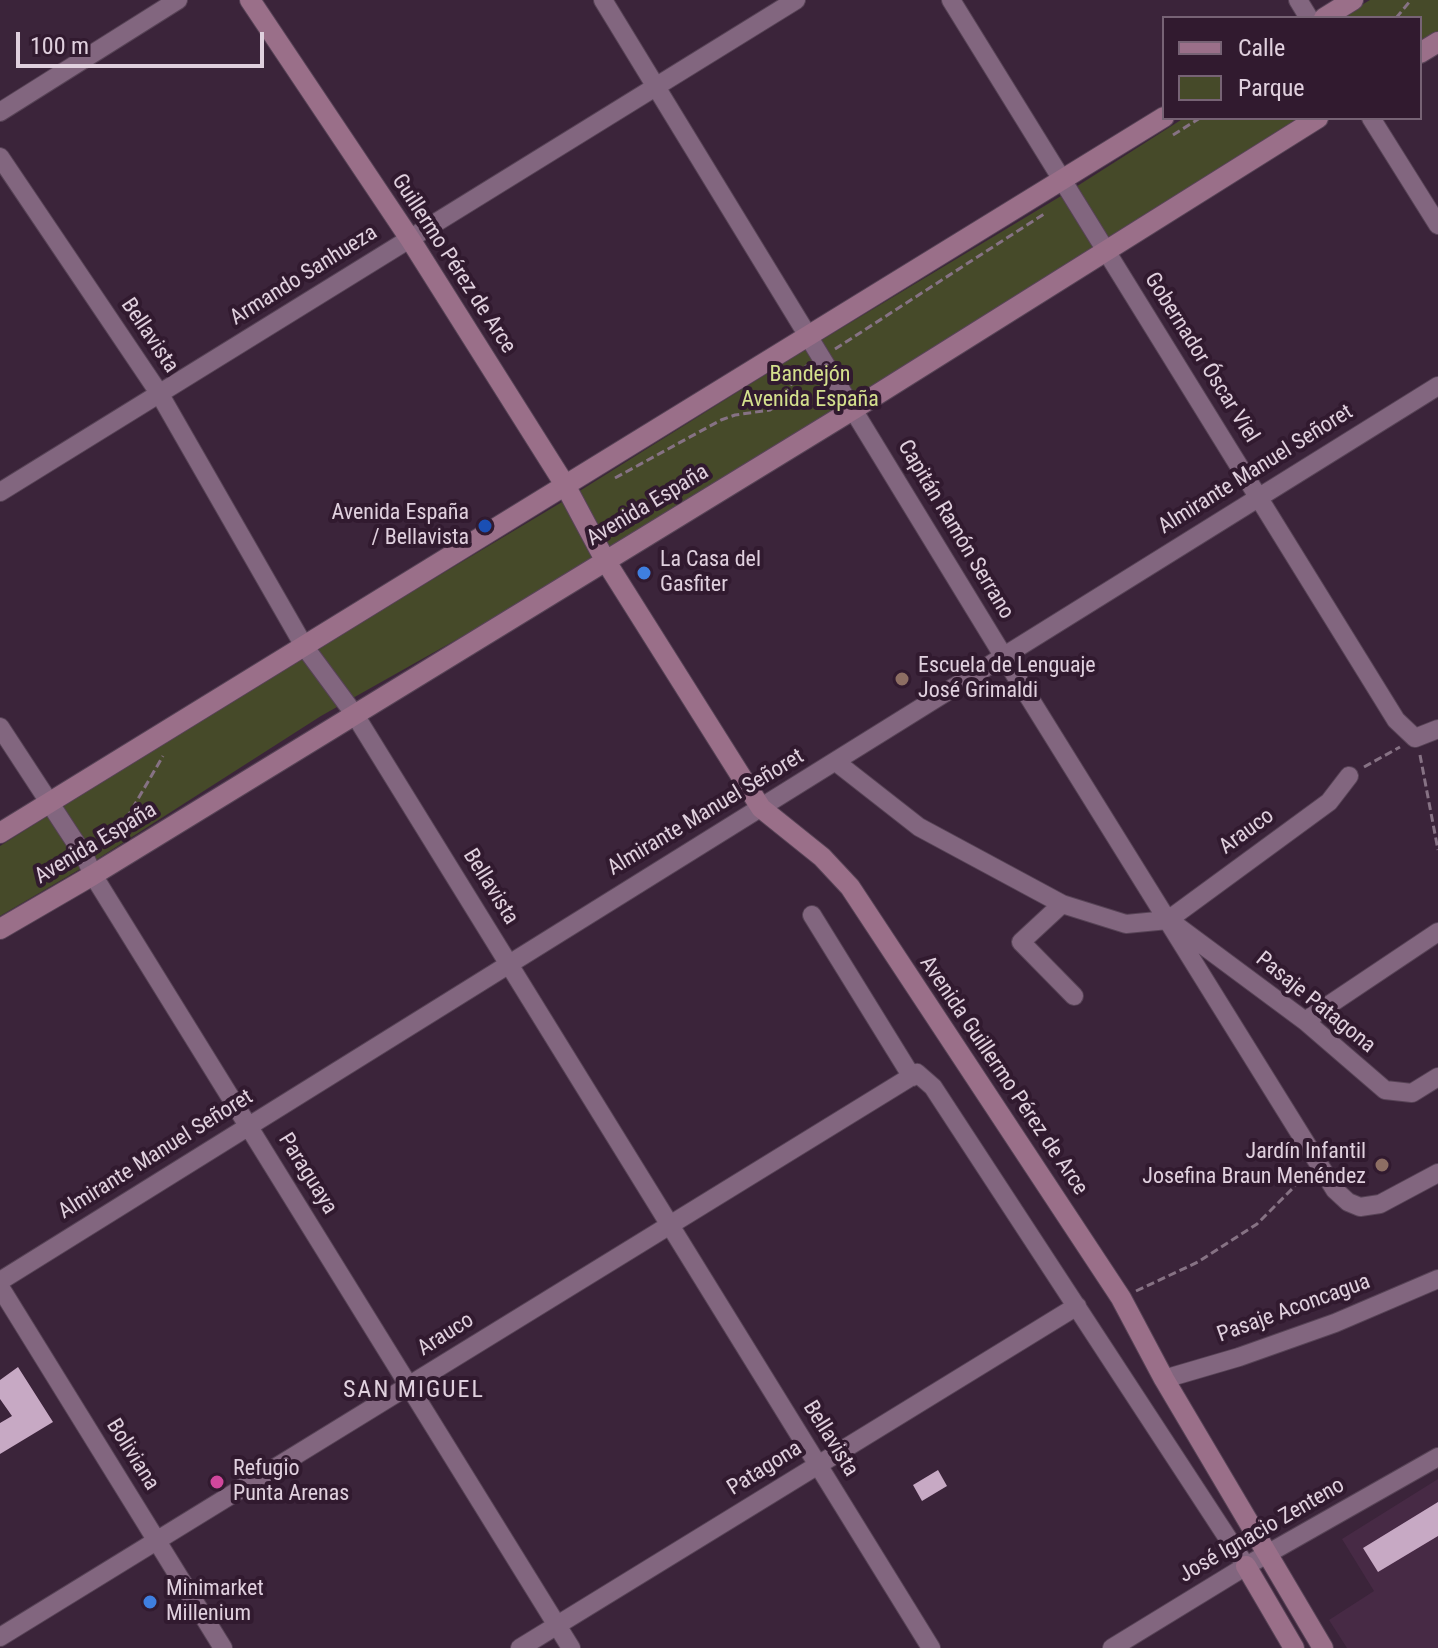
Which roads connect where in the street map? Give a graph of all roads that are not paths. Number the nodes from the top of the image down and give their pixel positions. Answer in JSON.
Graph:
{"nodes":[{"id":1,"x":178,"y":0,"type":"edge"},
{"id":2,"x":250,"y":0,"type":"edge"},
{"id":3,"x":603,"y":0,"type":"edge"},
{"id":4,"x":796,"y":0,"type":"edge"},
{"id":5,"x":951,"y":0,"type":"edge"},
{"id":6,"x":1353,"y":0,"type":"edge"},
{"id":7,"x":1327,"y":16,"type":"edge"},
{"id":8,"x":657,"y":86,"type":"junction"},
{"id":9,"x":0,"y":112,"type":"edge"},
{"id":10,"x":1162,"y":118,"type":"edge"},
{"id":11,"x":1315,"y":120,"type":"edge"},
{"id":12,"x":1372,"y":120,"type":"edge"},
{"id":13,"x":0,"y":157,"type":"edge"},
{"id":14,"x":1062,"y":179,"type":"junction"},
{"id":15,"x":1438,"y":225,"type":"edge"},
{"id":16,"x":410,"y":239,"type":"junction"},
{"id":17,"x":1105,"y":250,"type":"junction"},
{"id":18,"x":809,"y":335,"type":"junction"},
{"id":19,"x":1438,"y":386,"type":"edge"},
{"id":20,"x":159,"y":393,"type":"junction"},
{"id":21,"x":854,"y":409,"type":"junction"},
{"id":22,"x":565,"y":485,"type":"junction"},
{"id":23,"x":0,"y":492,"type":"edge"},
{"id":24,"x":1259,"y":497,"type":"junction"},
{"id":25,"x":605,"y":560,"type":"junction"},
{"id":26,"x":304,"y":646,"type":"junction"},
{"id":27,"x":1004,"y":657,"type":"junction"},
{"id":28,"x":355,"y":715,"type":"junction"},
{"id":29,"x":0,"y":727,"type":"edge"},
{"id":30,"x":1438,"y":729,"type":"edge"},
{"id":31,"x":836,"y":762,"type":"junction"},
{"id":32,"x":1349,"y":776,"type":"road end"},
{"id":33,"x":49,"y":803,"type":"junction"},
{"id":34,"x":761,"y":808,"type":"junction"},
{"id":35,"x":0,"y":833,"type":"edge"},
{"id":36,"x":93,"y":875,"type":"junction"},
{"id":37,"x":1062,"y":904,"type":"junction"},
{"id":38,"x":812,"y":915,"type":"dead end"},
{"id":39,"x":1168,"y":920,"type":"junction"},
{"id":40,"x":0,"y":929,"type":"edge"},
{"id":41,"x":1438,"y":932,"type":"edge"},
{"id":42,"x":508,"y":962,"type":"junction"},
{"id":43,"x":1074,"y":996,"type":"dead end"},
{"id":44,"x":1305,"y":1021,"type":"junction"},
{"id":45,"x":915,"y":1075,"type":"junction"},
{"id":46,"x":1438,"y":1077,"type":"edge"},
{"id":47,"x":249,"y":1126,"type":"junction"},
{"id":48,"x":1438,"y":1173,"type":"edge"},
{"id":49,"x":670,"y":1225,"type":"junction"},
{"id":50,"x":1438,"y":1279,"type":"edge"},
{"id":51,"x":0,"y":1281,"type":"edge"},
{"id":52,"x":0,"y":1287,"type":"edge"},
{"id":53,"x":1077,"y":1306,"type":"junction"},
{"id":54,"x":1164,"y":1379,"type":"junction"},
{"id":55,"x":409,"y":1386,"type":"junction"},
{"id":56,"x":1438,"y":1457,"type":"edge"},
{"id":57,"x":818,"y":1465,"type":"junction"},
{"id":58,"x":157,"y":1541,"type":"junction"},
{"id":59,"x":1266,"y":1555,"type":"junction"},
{"id":60,"x":1246,"y":1566,"type":"junction"},
{"id":61,"x":557,"y":1625,"type":"junction"},
{"id":62,"x":0,"y":1637,"type":"edge"},
{"id":63,"x":1142,"y":1640,"type":"edge"},
{"id":64,"x":223,"y":1648,"type":"edge"},
{"id":65,"x":520,"y":1648,"type":"edge"},
{"id":66,"x":571,"y":1648,"type":"edge"},
{"id":67,"x":931,"y":1648,"type":"edge"},
{"id":68,"x":1112,"y":1648,"type":"edge"},
{"id":69,"x":1294,"y":1648,"type":"edge"},
{"id":70,"x":1323,"y":1648,"type":"edge"}],
"edges":[{"from":1,"to":9,"type":"street"},
{"from":2,"to":16,"type":"main road","name":"Guillermo Pérez de Arce"},
{"from":3,"to":8,"type":"street","name":"Capitán Ramón Serrano"},
{"from":4,"to":8,"type":"street","name":"Armando Sanhueza"},
{"from":5,"to":14,"type":"street","name":"Gobernador Óscar Viel"},
{"from":6,"to":7,"type":"main road"},
{"from":8,"to":16,"type":"street","name":"Armando Sanhueza"},
{"from":8,"to":18,"type":"street","name":"Capitán Ramón Serrano"},
{"from":10,"to":14,"type":"main road"},
{"from":11,"to":17,"type":"main road","name":"Avenida España"},
{"from":12,"to":15,"type":"street"},
{"from":13,"to":20,"type":"street","name":"Bellavista"},
{"from":14,"to":17,"type":"street","name":"Gobernador Óscar Viel"},
{"from":14,"to":18,"type":"main road"},
{"from":16,"to":20,"type":"street","name":"Armando Sanhueza"},
{"from":16,"to":22,"type":"main road","name":"Guillermo Pérez de Arce"},
{"from":17,"to":21,"type":"main road","name":"Avenida España"},
{"from":17,"to":24,"type":"street","name":"Gobernador Óscar Viel"},
{"from":18,"to":21,"type":"street","name":"Capitán Ramón Serrano"},
{"from":18,"to":22,"type":"main road"},
{"from":19,"to":24,"type":"street","name":"Almirante Manuel Señoret"},
{"from":20,"to":23,"type":"street","name":"Armando Sanhueza"},
{"from":20,"to":26,"type":"street","name":"Bellavista"},
{"from":21,"to":25,"type":"main road","name":"Avenida España"},
{"from":21,"to":27,"type":"street","name":"Capitán Ramón Serrano"},
{"from":22,"to":25,"type":"main road","name":"Guillermo Pérez de Arce"},
{"from":22,"to":26,"type":"main road"},
{"from":24,"to":27,"type":"street","name":"Almirante Manuel Señoret"},
{"from":24,"to":30,"type":"street","name":"Gobernador Óscar Viel"},
{"from":25,"to":28,"type":"main road","name":"Avenida España"},
{"from":25,"to":34,"type":"main road","name":"Avenida Guillermo Pérez de Arce"},
{"from":26,"to":28,"type":"street","name":"Bellavista"},
{"from":26,"to":33,"type":"main road"},
{"from":27,"to":31,"type":"street","name":"Almirante Manuel Señoret"},
{"from":27,"to":39,"type":"street","name":"Capitán Ramón Serrano"},
{"from":28,"to":36,"type":"main road","name":"Avenida España"},
{"from":28,"to":42,"type":"street","name":"Bellavista"},
{"from":29,"to":33,"type":"street","name":"Paraguaya"},
{"from":31,"to":34,"type":"street","name":"Almirante Manuel Señoret"},
{"from":31,"to":37,"type":"street"},
{"from":32,"to":39,"type":"street","name":"Arauco"},
{"from":33,"to":35,"type":"main road"},
{"from":33,"to":36,"type":"street","name":"Paraguaya"},
{"from":34,"to":42,"type":"street","name":"Almirante Manuel Señoret"},
{"from":34,"to":54,"type":"main road","name":"Avenida Guillermo Pérez de Arce"},
{"from":36,"to":40,"type":"main road","name":"Avenida España"},
{"from":36,"to":47,"type":"street","name":"Paraguaya"},
{"from":37,"to":39,"type":"street"},
{"from":37,"to":43,"type":"street"},
{"from":38,"to":45,"type":"street"},
{"from":39,"to":44,"type":"street","name":"Pasaje Patagona"},
{"from":39,"to":48,"type":"street","name":"Capitán Ramón Serrano"},
{"from":41,"to":44,"type":"street"},
{"from":42,"to":47,"type":"street","name":"Almirante Manuel Señoret"},
{"from":42,"to":49,"type":"street","name":"Bellavista"},
{"from":44,"to":46,"type":"street","name":"Pasaje Patagona"},
{"from":45,"to":49,"type":"street","name":"Arauco"},
{"from":45,"to":53,"type":"street"},
{"from":47,"to":51,"type":"street","name":"Almirante Manuel Señoret"},
{"from":47,"to":55,"type":"street","name":"Paraguaya"},
{"from":49,"to":55,"type":"street","name":"Arauco"},
{"from":49,"to":57,"type":"street","name":"Bellavista"},
{"from":50,"to":54,"type":"street","name":"Pasaje Aconcagua"},
{"from":52,"to":58,"type":"street","name":"Boliviana"},
{"from":53,"to":57,"type":"street","name":"Patagona"},
{"from":53,"to":60,"type":"street"},
{"from":54,"to":59,"type":"main road","name":"Avenida Guillermo Pérez de Arce"},
{"from":55,"to":58,"type":"street","name":"Arauco"},
{"from":55,"to":61,"type":"street","name":"Paraguaya"},
{"from":56,"to":59,"type":"street","name":"José Ignacio Zenteno"},
{"from":57,"to":61,"type":"street","name":"Patagona"},
{"from":57,"to":67,"type":"street","name":"Bellavista"},
{"from":58,"to":62,"type":"street","name":"Arauco"},
{"from":58,"to":64,"type":"street","name":"Boliviana"},
{"from":59,"to":60,"type":"street","name":"José Ignacio Zenteno"},
{"from":59,"to":70,"type":"main road","name":"Avenida Guillermo Pérez de Arce"},
{"from":60,"to":63,"type":"street","name":"José Ignacio Zenteno"},
{"from":60,"to":69,"type":"main road"},
{"from":61,"to":65,"type":"street","name":"Patagona"},
{"from":61,"to":66,"type":"street","name":"Paraguaya"},
{"from":63,"to":68,"type":"street","name":"José Ignacio Zenteno"}]}
